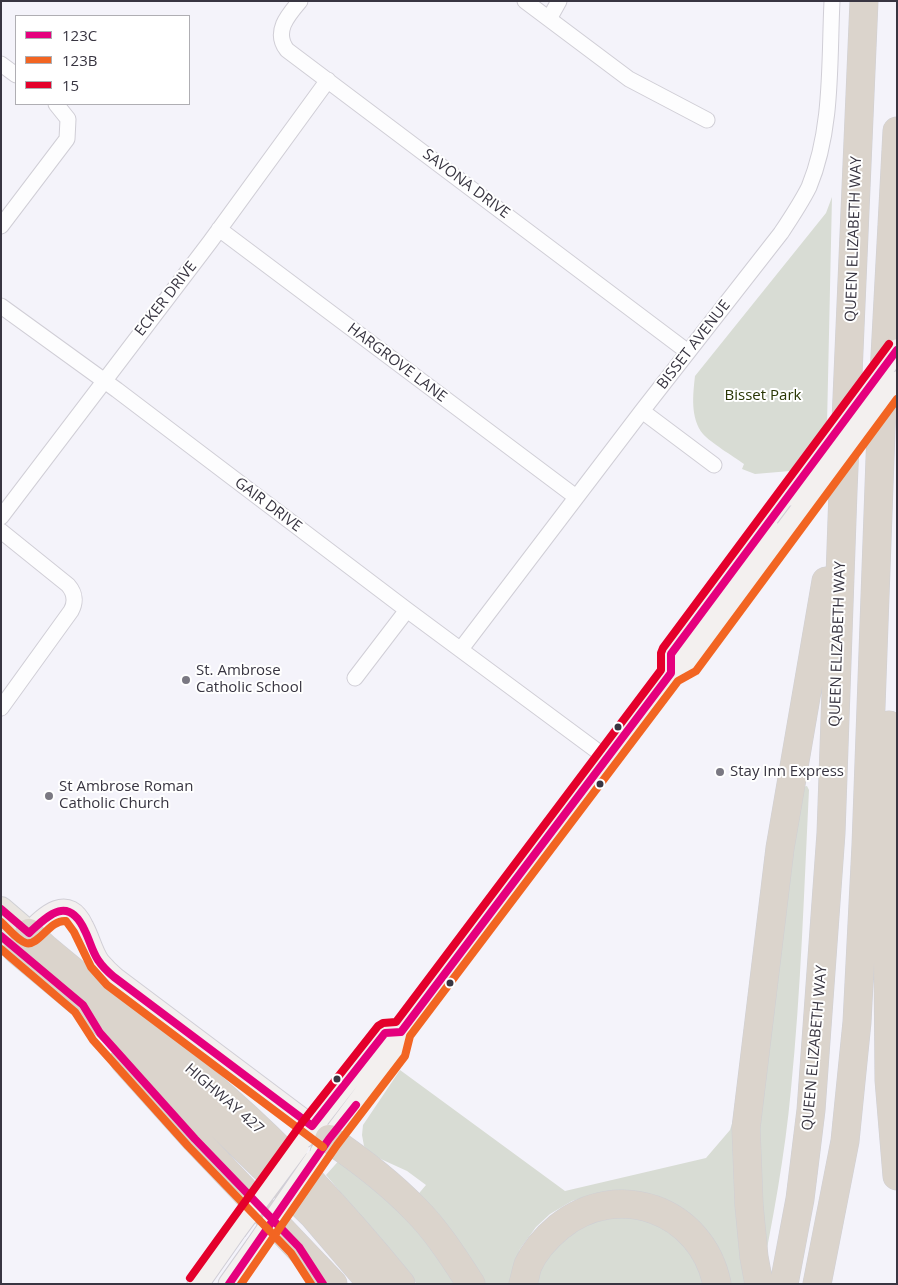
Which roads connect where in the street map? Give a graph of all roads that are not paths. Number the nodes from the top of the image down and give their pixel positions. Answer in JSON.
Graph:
{"nodes":[{"id":1,"x":300,"y":1,"type":"edge"},
{"id":2,"x":525,"y":1,"type":"edge"},
{"id":3,"x":559,"y":1,"type":"edge"},
{"id":4,"x":832,"y":1,"type":"edge"},
{"id":5,"x":864,"y":1,"type":"edge"},
{"id":6,"x":548,"y":19,"type":"junction"},
{"id":7,"x":1,"y":64,"type":"edge"},
{"id":8,"x":15,"y":74,"type":"edge"},
{"id":9,"x":328,"y":80,"type":"junction"},
{"id":10,"x":57,"y":105,"type":"edge"},
{"id":11,"x":707,"y":120,"type":"dead end"},
{"id":12,"x":897,"y":131,"type":"edge"},
{"id":13,"x":1,"y":226,"type":"edge"},
{"id":14,"x":219,"y":229,"type":"junction"},
{"id":15,"x":1,"y":306,"type":"edge"},
{"id":16,"x":897,"y":350,"type":"edge"},
{"id":17,"x":688,"y":352,"type":"junction"},
{"id":18,"x":104,"y":381,"type":"junction"},
{"id":19,"x":897,"y":382,"type":"edge"},
{"id":20,"x":642,"y":411,"type":"junction"},
{"id":21,"x":882,"y":430,"type":"junction"},
{"id":22,"x":714,"y":466,"type":"dead end"},
{"id":23,"x":843,"y":491,"type":"junction"},
{"id":24,"x":576,"y":497,"type":"junction"},
{"id":25,"x":1,"y":517,"type":"edge"},
{"id":26,"x":1,"y":531,"type":"edge"},
{"id":27,"x":407,"y":610,"type":"junction"},
{"id":28,"x":461,"y":650,"type":"junction"},
{"id":29,"x":671,"y":673,"type":"junction"},
{"id":30,"x":355,"y":678,"type":"dead end"},
{"id":31,"x":1,"y":708,"type":"edge"},
{"id":32,"x":608,"y":759,"type":"junction"},
{"id":33,"x":1,"y":909,"type":"edge"},
{"id":34,"x":23,"y":942,"type":"edge"},
{"id":35,"x":83,"y":1005,"type":"junction"},
{"id":36,"x":319,"y":1142,"type":"junction"},
{"id":37,"x":897,"y":1176,"type":"edge"},
{"id":38,"x":299,"y":1247,"type":"junction"},
{"id":39,"x":198,"y":1284,"type":"edge"},
{"id":40,"x":228,"y":1284,"type":"edge"},
{"id":41,"x":323,"y":1284,"type":"edge"},
{"id":42,"x":333,"y":1284,"type":"edge"},
{"id":43,"x":372,"y":1284,"type":"edge"},
{"id":44,"x":401,"y":1284,"type":"edge"},
{"id":45,"x":471,"y":1284,"type":"edge"},
{"id":46,"x":523,"y":1284,"type":"edge"},
{"id":47,"x":718,"y":1284,"type":"edge"},
{"id":48,"x":759,"y":1284,"type":"edge"},
{"id":49,"x":784,"y":1284,"type":"edge"},
{"id":50,"x":817,"y":1284,"type":"edge"}],
"edges":[{"from":1,"to":9,"type":"street","name":"SAVONA DRIVE"},
{"from":2,"to":6,"type":"street"},
{"from":3,"to":6,"type":"street"},
{"from":4,"to":17,"type":"street","name":"BISSET AVENUE"},
{"from":5,"to":23,"type":"highway","name":"QUEEN ELIZABETH WAY"},
{"from":6,"to":11,"type":"street"},
{"from":7,"to":8,"type":"street"},
{"from":9,"to":14,"type":"street","name":"ECKER DRIVE"},
{"from":9,"to":17,"type":"street","name":"SAVONA DRIVE"},
{"from":10,"to":13,"type":"street"},
{"from":12,"to":21,"type":"highway"},
{"from":14,"to":18,"type":"street","name":"ECKER DRIVE"},
{"from":14,"to":24,"type":"street","name":"HARGROVE LANE"},
{"from":15,"to":18,"type":"street","name":"GAIR DRIVE"},
{"from":16,"to":29,"type":"main road","bridge":true},
{"from":17,"to":20,"type":"street","name":"BISSET AVENUE"},
{"from":18,"to":25,"type":"street","name":"ECKER DRIVE"},
{"from":18,"to":27,"type":"street","name":"GAIR DRIVE"},
{"from":19,"to":29,"type":"main road","bridge":true},
{"from":20,"to":22,"type":"street"},
{"from":20,"to":24,"type":"street","name":"BISSET AVENUE"},
{"from":21,"to":37,"type":"highway"},
{"from":21,"to":50,"type":"highway"},
{"from":23,"to":48,"type":"highway"},
{"from":23,"to":49,"type":"highway","name":"QUEEN ELIZABETH WAY"},
{"from":24,"to":28,"type":"street","name":"BISSET AVENUE"},
{"from":26,"to":31,"type":"street"},
{"from":27,"to":28,"type":"street","name":"GAIR DRIVE"},
{"from":27,"to":30,"type":"street"},
{"from":28,"to":32,"type":"street","name":"GAIR DRIVE"},
{"from":29,"to":32,"type":"main road"},
{"from":32,"to":36,"type":"main road"},
{"from":33,"to":34,"type":"main road"},
{"from":34,"to":35,"type":"highway","name":"HIGHWAY 427"},
{"from":34,"to":36,"type":"main road"},
{"from":34,"to":44,"type":"highway","name":"HIGHWAY 427"},
{"from":35,"to":38,"type":"highway"},
{"from":35,"to":43,"type":"highway","name":"HIGHWAY 427"},
{"from":36,"to":39,"type":"main road","bridge":true},
{"from":36,"to":40,"type":"main road","bridge":true},
{"from":36,"to":45,"type":"highway"},
{"from":38,"to":41,"type":"highway"},
{"from":38,"to":42,"type":"highway"},
{"from":46,"to":47,"type":"highway"}]}
